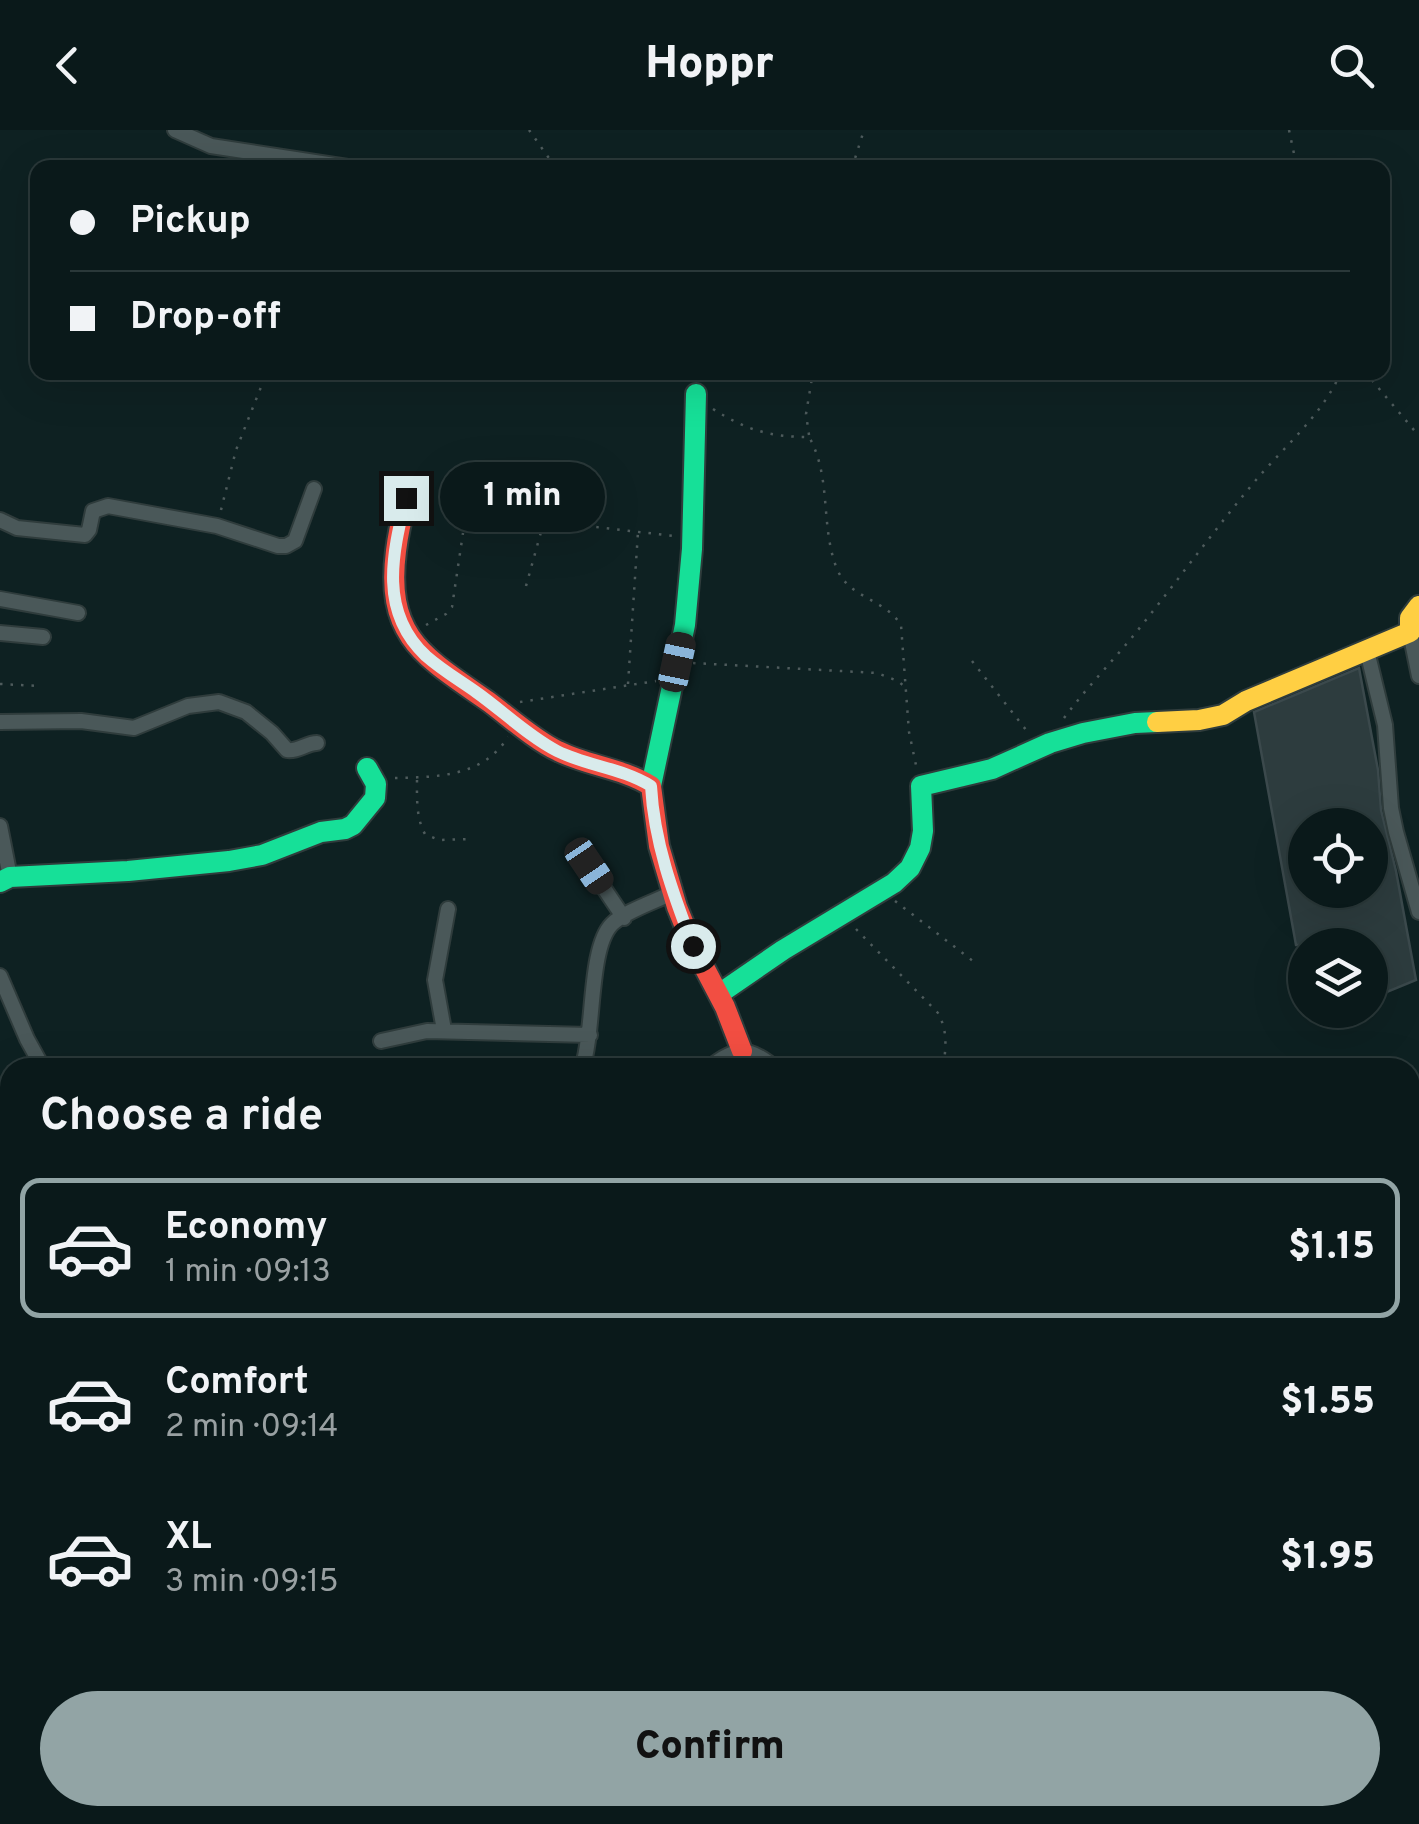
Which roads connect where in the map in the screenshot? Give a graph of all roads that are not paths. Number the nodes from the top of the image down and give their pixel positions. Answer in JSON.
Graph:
{"nodes":[{"id":1,"x":176,"y":130,"type":"edge"},
{"id":2,"x":302,"y":160,"type":"edge"},
{"id":3,"x":696,"y":394,"type":"road end"},
{"id":4,"x":414,"y":484,"type":"dead end"},
{"id":5,"x":314,"y":489,"type":"dead end"},
{"id":6,"x":0,"y":520,"type":"edge"},
{"id":7,"x":0,"y":600,"type":"edge"},
{"id":8,"x":1419,"y":606,"type":"edge"},
{"id":9,"x":78,"y":613,"type":"dead end"},
{"id":10,"x":1410,"y":632,"type":"junction"},
{"id":11,"x":0,"y":633,"type":"edge"},
{"id":12,"x":43,"y":638,"type":"dead end"},
{"id":13,"x":1368,"y":651,"type":"junction"},
{"id":14,"x":1419,"y":676,"type":"edge"},
{"id":15,"x":0,"y":722,"type":"edge"},
{"id":16,"x":316,"y":744,"type":"dead end"},
{"id":17,"x":370,"y":773,"type":"road end"},
{"id":18,"x":651,"y":786,"type":"junction"},
{"id":19,"x":0,"y":826,"type":"edge"},
{"id":20,"x":589,"y":866,"type":"dead end"},
{"id":21,"x":5,"y":879,"type":"edge"},
{"id":22,"x":674,"y":892,"type":"junction"},
{"id":23,"x":448,"y":910,"type":"dead end"},
{"id":24,"x":1419,"y":912,"type":"edge"},
{"id":25,"x":624,"y":918,"type":"junction"},
{"id":26,"x":0,"y":976,"type":"edge"},
{"id":27,"x":720,"y":994,"type":"junction"},
{"id":28,"x":444,"y":1030,"type":"junction"},
{"id":29,"x":590,"y":1035,"type":"junction"},
{"id":30,"x":382,"y":1040,"type":"dead end"},
{"id":31,"x":742,"y":1050,"type":"junction"},
{"id":32,"x":37,"y":1058,"type":"edge"},
{"id":33,"x":584,"y":1058,"type":"edge"},
{"id":34,"x":723,"y":1058,"type":"edge"},
{"id":35,"x":763,"y":1058,"type":"edge"}],
"edges":[{"from":1,"to":2,"type":"street"},
{"from":3,"to":18,"type":"street"},
{"from":4,"to":18,"type":"street"},
{"from":5,"to":6,"type":"street"},
{"from":7,"to":9,"type":"street"},
{"from":8,"to":10,"type":"street"},
{"from":10,"to":13,"type":"street"},
{"from":10,"to":14,"type":"street"},
{"from":11,"to":12,"type":"street"},
{"from":13,"to":24,"type":"street"},
{"from":13,"to":27,"type":"street"},
{"from":15,"to":16,"type":"street"},
{"from":17,"to":21,"type":"street"},
{"from":18,"to":22,"type":"street"},
{"from":19,"to":21,"type":"street"},
{"from":20,"to":25,"type":"street"},
{"from":22,"to":25,"type":"street"},
{"from":22,"to":27,"type":"street"},
{"from":23,"to":28,"type":"street"},
{"from":25,"to":29,"type":"street"},
{"from":26,"to":32,"type":"street"},
{"from":27,"to":31,"type":"street"},
{"from":28,"to":29,"type":"street"},
{"from":28,"to":30,"type":"street"},
{"from":29,"to":33,"type":"street"},
{"from":31,"to":34,"type":"street"},
{"from":31,"to":35,"type":"street"}]}
